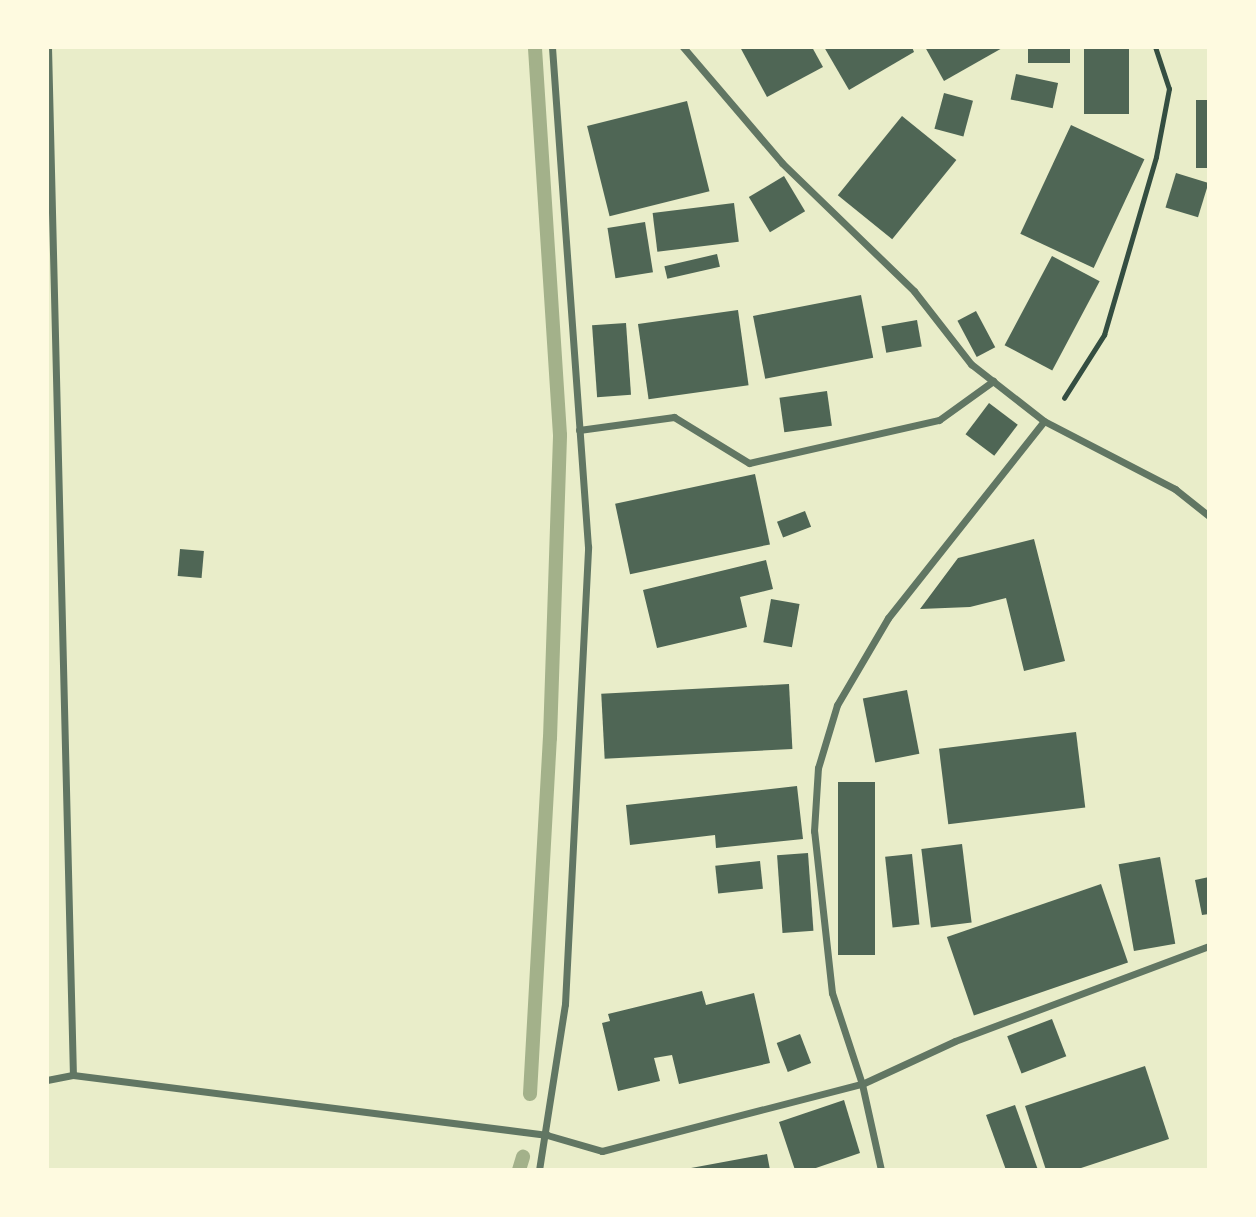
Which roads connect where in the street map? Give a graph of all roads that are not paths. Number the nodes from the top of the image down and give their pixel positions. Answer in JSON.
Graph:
{"nodes":[{"id":1,"x":48,"y":47,"type":"edge"},
{"id":2,"x":552,"y":47,"type":"edge"},
{"id":3,"x":682,"y":47,"type":"edge"},
{"id":4,"x":993,"y":381,"type":"junction"},
{"id":5,"x":1044,"y":421,"type":"junction"},
{"id":6,"x":579,"y":430,"type":"junction"},
{"id":7,"x":1209,"y":516,"type":"edge"},
{"id":8,"x":1209,"y":946,"type":"edge"},
{"id":9,"x":73,"y":1075,"type":"junction"},
{"id":10,"x":47,"y":1080,"type":"edge"},
{"id":11,"x":862,"y":1084,"type":"junction"},
{"id":12,"x":547,"y":1135,"type":"junction"},
{"id":13,"x":539,"y":1170,"type":"edge"},
{"id":14,"x":881,"y":1170,"type":"edge"}],
"edges":[{"from":1,"to":9,"type":"street"},
{"from":2,"to":6,"type":"street"},
{"from":3,"to":4,"type":"street"},
{"from":4,"to":5,"type":"street"},
{"from":4,"to":6,"type":"street"},
{"from":5,"to":7,"type":"street"},
{"from":5,"to":11,"type":"street"},
{"from":6,"to":12,"type":"street"},
{"from":8,"to":11,"type":"street"},
{"from":9,"to":10,"type":"street"},
{"from":9,"to":12,"type":"street"},
{"from":11,"to":12,"type":"street"},
{"from":11,"to":14,"type":"street"},
{"from":12,"to":13,"type":"street"}]}
